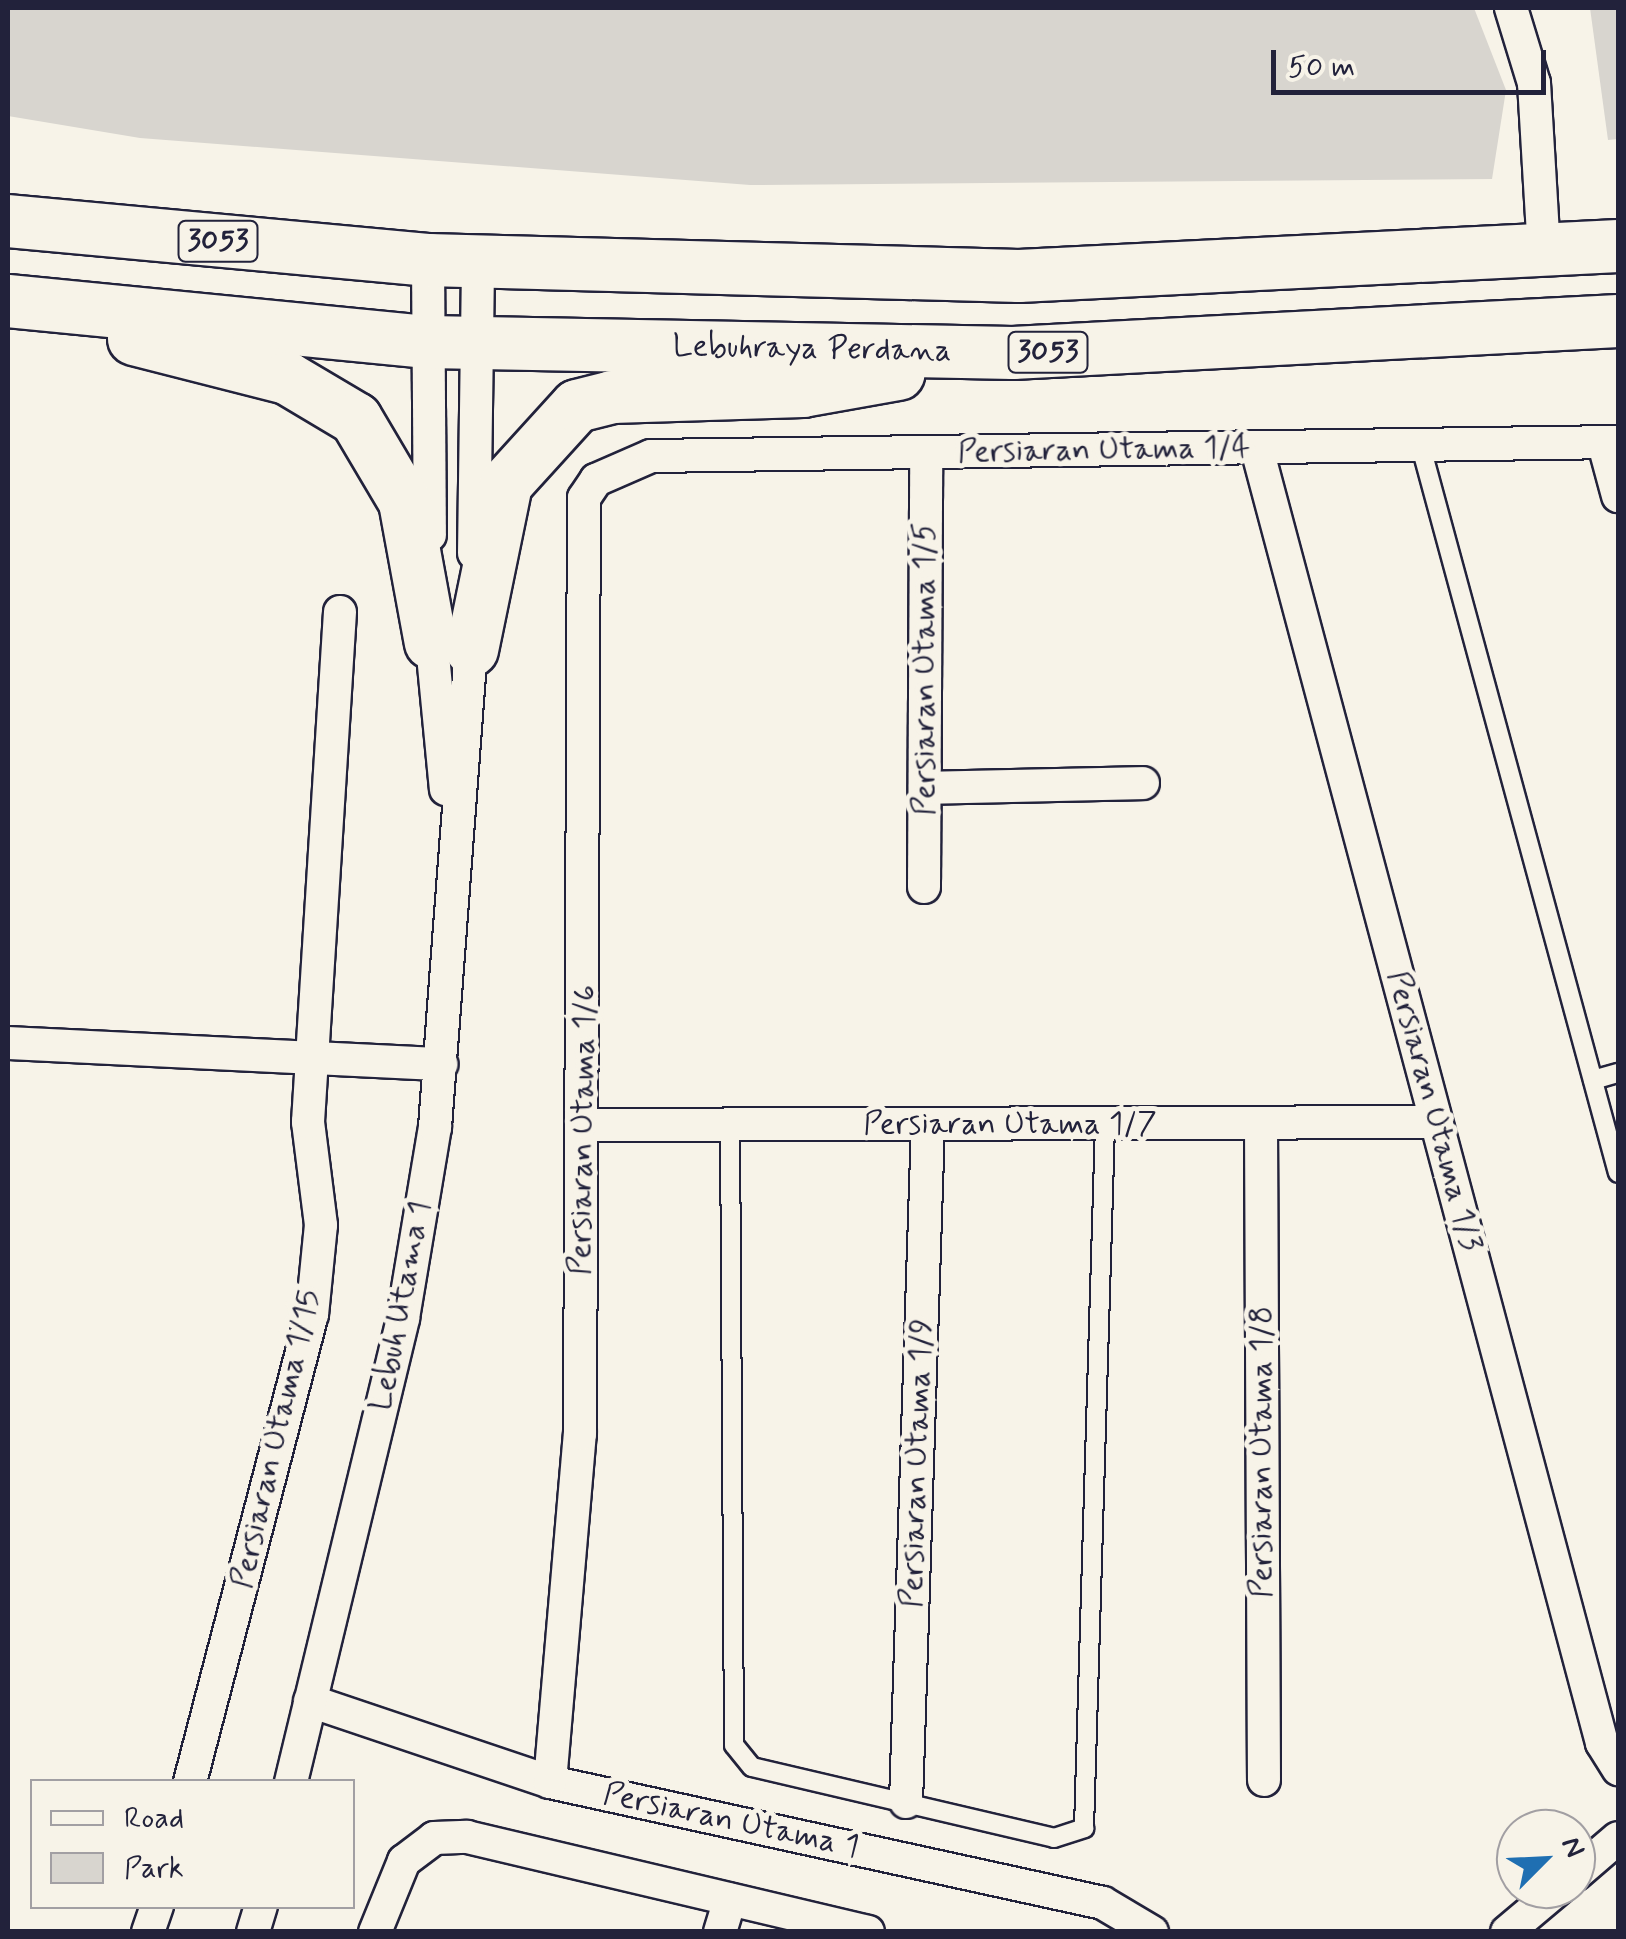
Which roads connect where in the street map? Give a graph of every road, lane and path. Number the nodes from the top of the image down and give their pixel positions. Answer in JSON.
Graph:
{"nodes":[{"id":1,"x":1511,"y":8,"type":"edge"},
{"id":2,"x":8,"y":221,"type":"edge"},
{"id":3,"x":1618,"y":246,"type":"edge"},
{"id":4,"x":1544,"y":252,"type":"junction"},
{"id":5,"x":453,"y":261,"type":"junction"},
{"id":6,"x":8,"y":301,"type":"edge"},
{"id":7,"x":1618,"y":321,"type":"edge"},
{"id":8,"x":452,"y":342,"type":"junction"},
{"id":9,"x":1013,"y":354,"type":"junction"},
{"id":10,"x":1611,"y":443,"type":"edge"},
{"id":11,"x":1421,"y":446,"type":"junction"},
{"id":12,"x":1257,"y":449,"type":"junction"},
{"id":13,"x":926,"y":452,"type":"junction"},
{"id":14,"x":596,"y":480,"type":"joint"},
{"id":15,"x":1618,"y":496,"type":"edge"},
{"id":16,"x":340,"y":612,"type":"dead end"},
{"id":17,"x":451,"y":646,"type":"junction"},
{"id":18,"x":1142,"y":783,"type":"dead end"},
{"id":19,"x":925,"y":788,"type":"junction"},
{"id":20,"x":924,"y":886,"type":"dead end"},
{"id":21,"x":8,"y":1042,"type":"edge"},
{"id":22,"x":312,"y":1058,"type":"junction"},
{"id":23,"x":441,"y":1064,"type":"junction"},
{"id":24,"x":1618,"y":1073,"type":"edge"},
{"id":25,"x":1593,"y":1080,"type":"junction"},
{"id":26,"x":1436,"y":1122,"type":"junction"},
{"id":27,"x":730,"y":1124,"type":"junction"},
{"id":28,"x":928,"y":1124,"type":"junction"},
{"id":29,"x":1105,"y":1124,"type":"junction"},
{"id":30,"x":1261,"y":1124,"type":"junction"},
{"id":31,"x":583,"y":1125,"type":"junction"},
{"id":32,"x":1618,"y":1173,"type":"edge"},
{"id":33,"x":310,"y":1701,"type":"junction"},
{"id":34,"x":1618,"y":1769,"type":"edge"},
{"id":35,"x":191,"y":1779,"type":"edge"},
{"id":36,"x":292,"y":1779,"type":"edge"},
{"id":37,"x":1264,"y":1780,"type":"dead end"},
{"id":38,"x":550,"y":1782,"type":"junction"},
{"id":39,"x":906,"y":1802,"type":"junction"},
{"id":40,"x":1618,"y":1838,"type":"edge"},
{"id":41,"x":1596,"y":1857,"type":"edge"},
{"id":42,"x":730,"y":1899,"type":"junction"},
{"id":43,"x":1534,"y":1909,"type":"edge"},
{"id":44,"x":375,"y":1932,"type":"edge"},
{"id":45,"x":720,"y":1932,"type":"edge"},
{"id":46,"x":868,"y":1932,"type":"edge"},
{"id":47,"x":1152,"y":1932,"type":"edge"},
{"id":48,"x":1507,"y":1932,"type":"edge"}],
"edges":[{"from":1,"to":4,"type":"street"},
{"from":2,"to":5,"type":"main road","number":"3053"},
{"from":3,"to":4,"type":"main road","number":"3053"},
{"from":4,"to":5,"type":"main road","number":"3053"},
{"from":5,"to":8,"type":"street"},
{"from":5,"to":8,"type":"street"},
{"from":6,"to":8,"type":"main road","name":"Lebuhraya Perdana","number":"3053"},
{"from":6,"to":17,"type":"main road"},
{"from":7,"to":9,"type":"main road","name":"Lebuhraya Perdana","number":"3053"},
{"from":8,"to":9,"type":"main road","name":"Lebuhraya Perdana","number":"3053"},
{"from":8,"to":17,"type":"street"},
{"from":8,"to":17,"type":"street"},
{"from":9,"to":17,"type":"main road"},
{"from":10,"to":11,"type":"street","name":"Persiaran Utama 1/4"},
{"from":10,"to":15,"type":"street"},
{"from":11,"to":12,"type":"street","name":"Persiaran Utama 1/4"},
{"from":11,"to":25,"type":"lane"},
{"from":12,"to":13,"type":"street","name":"Persiaran Utama 1/4"},
{"from":12,"to":26,"type":"street","name":"Persiaran Utama 1/3"},
{"from":13,"to":14,"type":"street","name":"Persiaran Utama 1/4"},
{"from":13,"to":19,"type":"street","name":"Persiaran Utama 1/5"},
{"from":14,"to":31,"type":"street","name":"Persiaran Utama 1/6"},
{"from":16,"to":22,"type":"street","name":"Persiaran Utama 1/15"},
{"from":17,"to":23,"type":"street","name":"Lebuh Utama 1"},
{"from":18,"to":19,"type":"street"},
{"from":19,"to":20,"type":"street","name":"Persiaran Utama 1/5"},
{"from":21,"to":22,"type":"street"},
{"from":22,"to":23,"type":"street"},
{"from":22,"to":35,"type":"street","name":"Persiaran Utama 1/15"},
{"from":23,"to":33,"type":"street","name":"Lebuh Utama 1"},
{"from":24,"to":25,"type":"lane"},
{"from":25,"to":32,"type":"lane"},
{"from":26,"to":30,"type":"street","name":"Persiaran Utama 1/7"},
{"from":26,"to":34,"type":"street","name":"Persiaran Utama 1/3"},
{"from":27,"to":28,"type":"street","name":"Persiaran Utama 1/7"},
{"from":27,"to":31,"type":"street","name":"Persiaran Utama 1/7"},
{"from":27,"to":39,"type":"lane"},
{"from":28,"to":29,"type":"street","name":"Persiaran Utama 1/7"},
{"from":28,"to":39,"type":"street","name":"Persiaran Utama 1/9"},
{"from":29,"to":30,"type":"street","name":"Persiaran Utama 1/7"},
{"from":29,"to":39,"type":"lane"},
{"from":30,"to":37,"type":"street","name":"Persiaran Utama 1/8"},
{"from":31,"to":38,"type":"street","name":"Persiaran Utama 1/6"},
{"from":33,"to":36,"type":"street","name":"Lebuh Utama 1"},
{"from":33,"to":38,"type":"street","name":"Persiaran Utama 1"},
{"from":38,"to":47,"type":"street","name":"Persiaran Utama 1"},
{"from":40,"to":41,"type":"street"},
{"from":42,"to":44,"type":"street"},
{"from":42,"to":45,"type":"street"},
{"from":42,"to":46,"type":"street"},
{"from":43,"to":48,"type":"street"}]}
